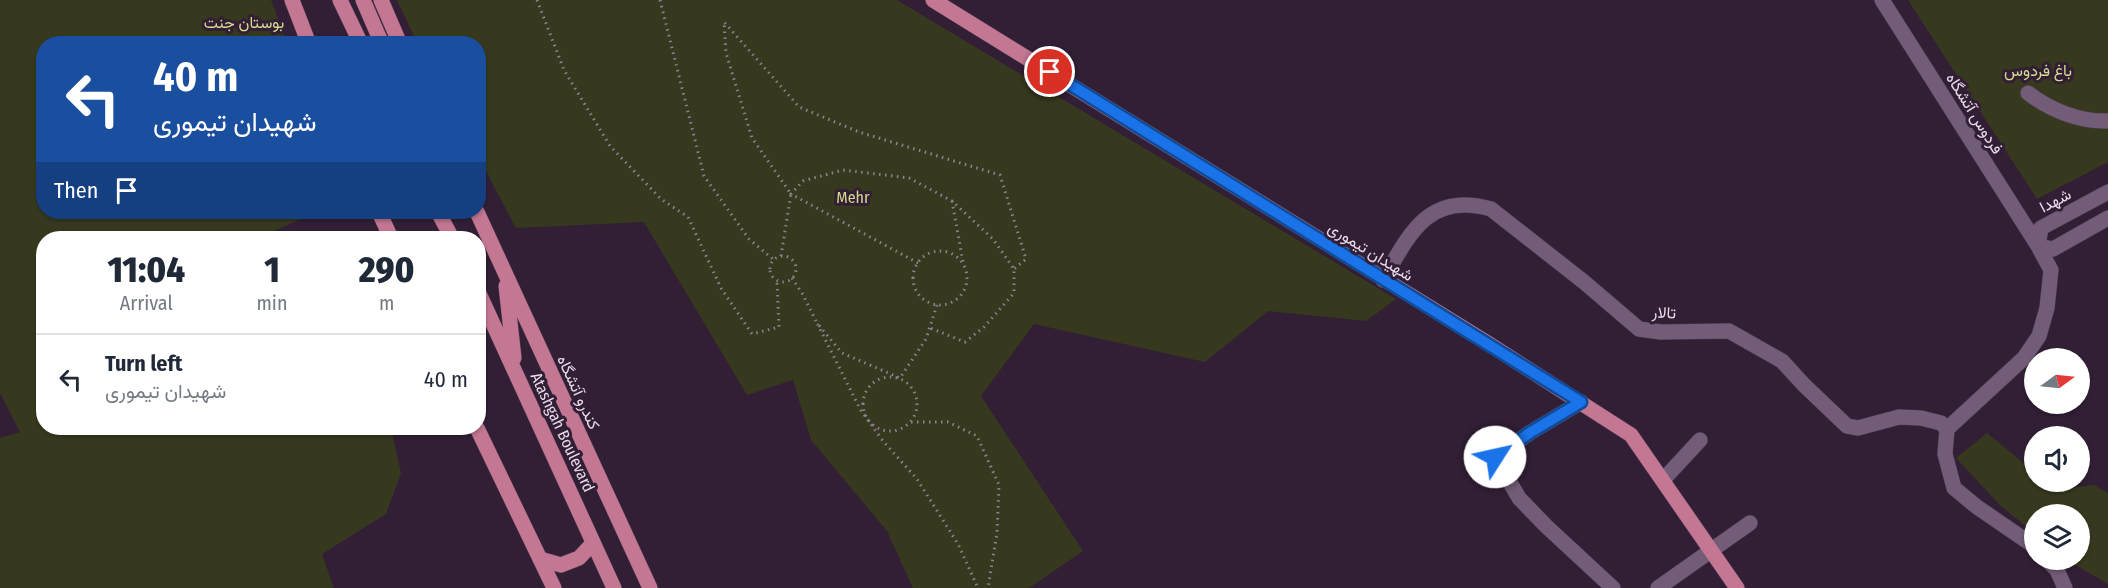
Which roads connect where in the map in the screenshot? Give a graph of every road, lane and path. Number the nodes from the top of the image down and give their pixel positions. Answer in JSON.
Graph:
{"nodes":[{"id":1,"x":292,"y":0,"type":"edge"},
{"id":2,"x":340,"y":0,"type":"edge"},
{"id":3,"x":363,"y":0,"type":"edge"},
{"id":4,"x":381,"y":0,"type":"edge"},
{"id":5,"x":537,"y":0,"type":"edge"},
{"id":6,"x":660,"y":0,"type":"edge"},
{"id":7,"x":933,"y":0,"type":"edge"},
{"id":8,"x":1882,"y":0,"type":"edge"},
{"id":9,"x":306,"y":36,"type":"edge"},
{"id":10,"x":357,"y":36,"type":"edge"},
{"id":11,"x":379,"y":36,"type":"edge"},
{"id":12,"x":397,"y":36,"type":"edge"},
{"id":13,"x":2028,"y":93,"type":"dead end"},
{"id":14,"x":2108,"y":121,"type":"edge"},
{"id":15,"x":2108,"y":192,"type":"edge"},
{"id":16,"x":791,"y":194,"type":"junction"},
{"id":17,"x":952,"y":201,"type":"junction"},
{"id":18,"x":2108,"y":218,"type":"edge"},
{"id":19,"x":486,"y":232,"type":"edge"},
{"id":20,"x":2038,"y":246,"type":"junction"},
{"id":21,"x":781,"y":256,"type":"junction"},
{"id":22,"x":774,"y":260,"type":"junction"},
{"id":23,"x":918,"y":263,"type":"junction"},
{"id":24,"x":963,"y":263,"type":"junction"},
{"id":25,"x":1014,"y":269,"type":"junction"},
{"id":26,"x":505,"y":273,"type":"junction"},
{"id":27,"x":792,"y":278,"type":"junction"},
{"id":28,"x":1383,"y":280,"type":"junction"},
{"id":29,"x":777,"y":281,"type":"junction"},
{"id":30,"x":937,"y":305,"type":"junction"},
{"id":31,"x":486,"y":308,"type":"edge"},
{"id":32,"x":817,"y":323,"type":"junction"},
{"id":33,"x":930,"y":328,"type":"junction"},
{"id":34,"x":516,"y":373,"type":"junction"},
{"id":35,"x":900,"y":378,"type":"junction"},
{"id":36,"x":1581,"y":402,"type":"junction"},
{"id":37,"x":911,"y":422,"type":"junction"},
{"id":38,"x":870,"y":423,"type":"junction"},
{"id":39,"x":1947,"y":429,"type":"junction"},
{"id":40,"x":480,"y":435,"type":"edge"},
{"id":41,"x":1700,"y":440,"type":"dead end"},
{"id":42,"x":1663,"y":480,"type":"junction"},
{"id":43,"x":1750,"y":523,"type":"dead end"},
{"id":44,"x":2024,"y":539,"type":"edge"},
{"id":45,"x":593,"y":543,"type":"junction"},
{"id":46,"x":1712,"y":550,"type":"junction"},
{"id":47,"x":540,"y":559,"type":"junction"},
{"id":48,"x":2057,"y":570,"type":"edge"},
{"id":49,"x":554,"y":588,"type":"edge"},
{"id":50,"x":614,"y":588,"type":"edge"},
{"id":51,"x":650,"y":588,"type":"edge"},
{"id":52,"x":978,"y":588,"type":"edge"},
{"id":53,"x":988,"y":588,"type":"edge"},
{"id":54,"x":1613,"y":588,"type":"edge"},
{"id":55,"x":1658,"y":588,"type":"edge"},
{"id":56,"x":1737,"y":588,"type":"edge"},
{"id":57,"x":2065,"y":588,"type":"edge"}],
"edges":[{"from":1,"to":9,"type":"main road"},
{"from":2,"to":10,"type":"main road"},
{"from":3,"to":11,"type":"main road"},
{"from":4,"to":12,"type":"main road"},
{"from":5,"to":29,"type":"path"},
{"from":6,"to":22,"type":"path"},
{"from":7,"to":28,"type":"main road","name":"شهیدان تیموری"},
{"from":8,"to":20,"type":"street","name":"فردوس آتشگاه"},
{"from":13,"to":14,"type":"street"},
{"from":15,"to":20,"type":"street","name":"شهدا"},
{"from":16,"to":17,"type":"path"},
{"from":16,"to":21,"type":"path"},
{"from":16,"to":23,"type":"path"},
{"from":16,"to":25,"type":"path"},
{"from":17,"to":24,"type":"path"},
{"from":17,"to":25,"type":"path"},
{"from":18,"to":20,"type":"street"},
{"from":19,"to":26,"type":"main road","name":"کندرو آتشگاه"},
{"from":20,"to":39,"type":"street","name":"فردوس آتشگاه"},
{"from":21,"to":22,"type":"path"},
{"from":21,"to":27,"type":"path"},
{"from":22,"to":29,"type":"path"},
{"from":23,"to":24,"type":"path"},
{"from":23,"to":30,"type":"path"},
{"from":24,"to":30,"type":"path"},
{"from":25,"to":33,"type":"path"},
{"from":26,"to":34,"type":"main road"},
{"from":26,"to":51,"type":"main road","name":"کندرو آتشگاه"},
{"from":27,"to":29,"type":"path"},
{"from":27,"to":32,"type":"path"},
{"from":28,"to":36,"type":"main road","name":"شهیدان تیموری"},
{"from":28,"to":39,"type":"street","name":"تالار"},
{"from":30,"to":33,"type":"path"},
{"from":31,"to":34,"type":"main road","name":"Atashgah Boulevard"},
{"from":32,"to":35,"type":"path"},
{"from":32,"to":38,"type":"path"},
{"from":33,"to":35,"type":"path"},
{"from":34,"to":45,"type":"main road","name":"Atashgah Boulevard"},
{"from":35,"to":37,"type":"path"},
{"from":35,"to":38,"type":"path"},
{"from":36,"to":42,"type":"main road","name":"شهیدان تیموری"},
{"from":36,"to":54,"type":"street"},
{"from":37,"to":38,"type":"path"},
{"from":37,"to":53,"type":"path"},
{"from":38,"to":52,"type":"path"},
{"from":39,"to":44,"type":"street"},
{"from":40,"to":47,"type":"main road"},
{"from":41,"to":42,"type":"street"},
{"from":42,"to":46,"type":"main road","name":"شهیدان تیموری"},
{"from":43,"to":46,"type":"street"},
{"from":45,"to":47,"type":"main road"},
{"from":45,"to":50,"type":"main road","name":"Atashgah Boulevard"},
{"from":46,"to":55,"type":"street"},
{"from":46,"to":56,"type":"main road","name":"شهیدان تیموری"},
{"from":47,"to":49,"type":"main road"},
{"from":48,"to":57,"type":"street"}]}
